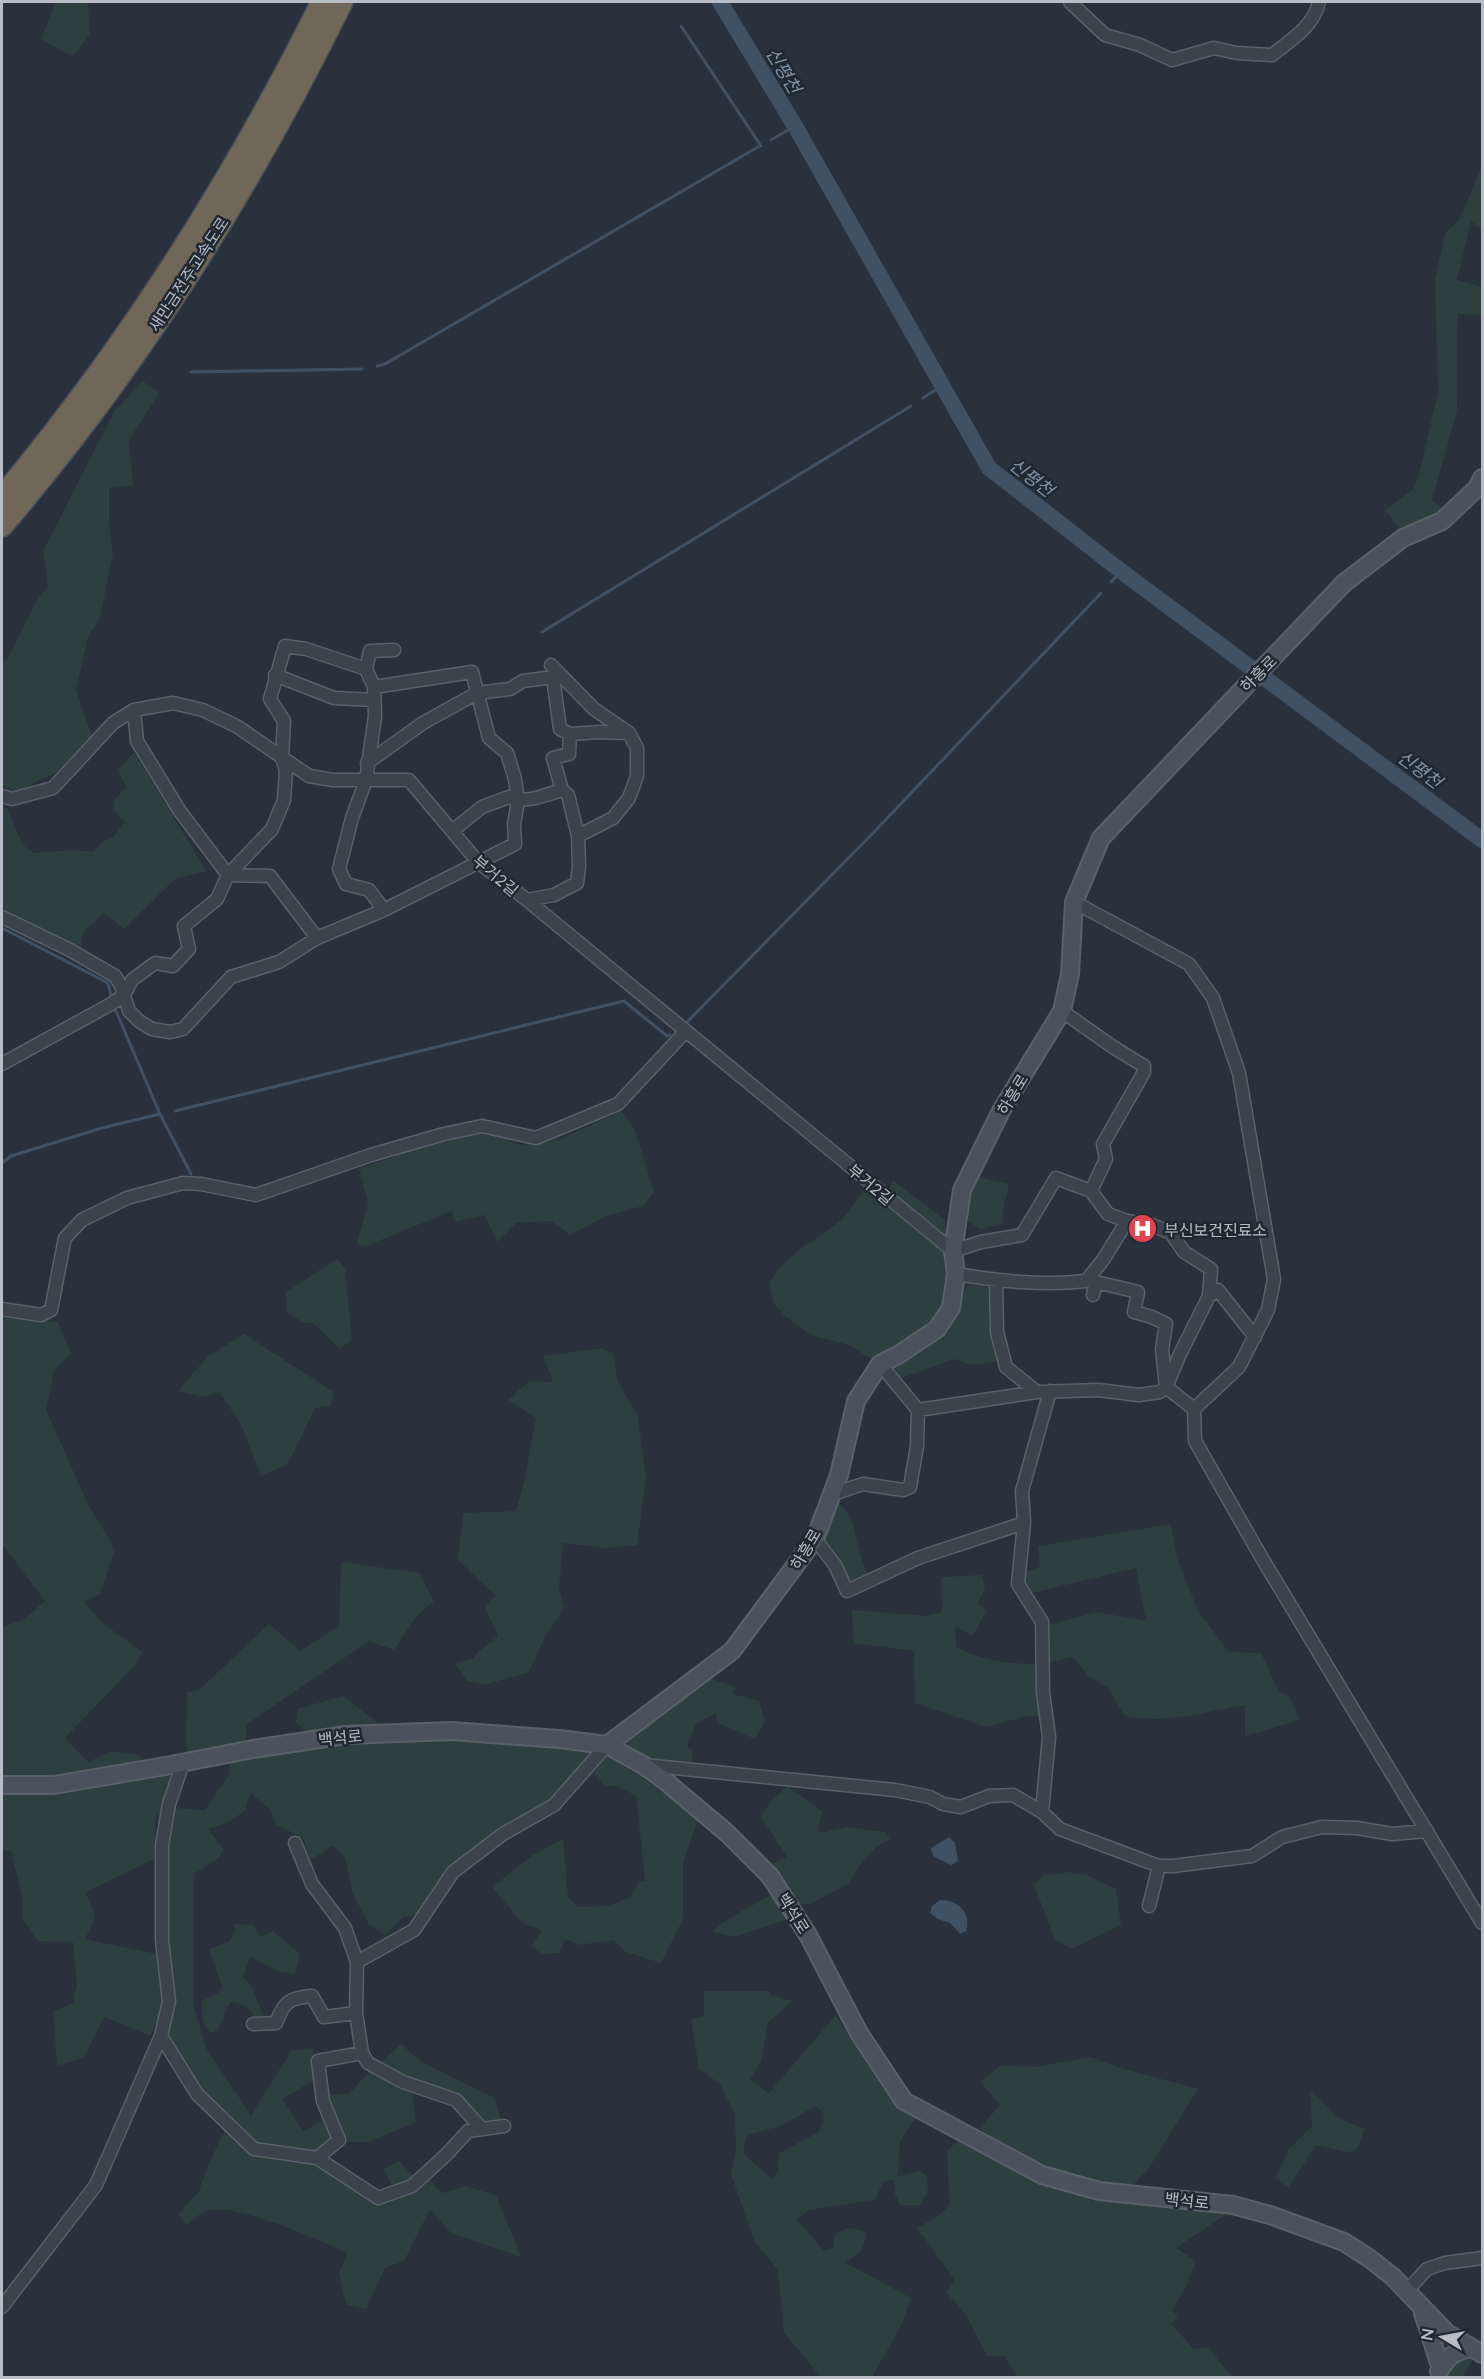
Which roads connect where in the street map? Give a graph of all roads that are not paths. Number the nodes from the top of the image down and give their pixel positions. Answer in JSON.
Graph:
{"nodes":[{"id":1,"x":322,"y":2,"type":"edge"},
{"id":2,"x":342,"y":2,"type":"edge"},
{"id":3,"x":1070,"y":2,"type":"edge"},
{"id":4,"x":1319,"y":2,"type":"edge"},
{"id":5,"x":1482,"y":478,"type":"edge"},
{"id":6,"x":2,"y":497,"type":"edge"},
{"id":7,"x":2,"y":526,"type":"edge"},
{"id":8,"x":394,"y":650,"type":"dead end"},
{"id":9,"x":366,"y":669,"type":"junction"},
{"id":10,"x":554,"y":671,"type":"junction"},
{"id":11,"x":275,"y":675,"type":"junction"},
{"id":12,"x":374,"y":687,"type":"junction"},
{"id":13,"x":477,"y":693,"type":"junction"},
{"id":14,"x":374,"y":700,"type":"junction"},
{"id":15,"x":134,"y":710,"type":"junction"},
{"id":16,"x":628,"y":733,"type":"junction"},
{"id":17,"x":570,"y":734,"type":"junction"},
{"id":18,"x":282,"y":758,"type":"junction"},
{"id":19,"x":367,"y":763,"type":"junction"},
{"id":20,"x":366,"y":780,"type":"junction"},
{"id":21,"x":562,"y":790,"type":"junction"},
{"id":22,"x":2,"y":796,"type":"edge"},
{"id":23,"x":518,"y":801,"type":"junction"},
{"id":24,"x":452,"y":831,"type":"junction"},
{"id":25,"x":578,"y":836,"type":"junction"},
{"id":26,"x":478,"y":862,"type":"junction"},
{"id":27,"x":228,"y":875,"type":"junction"},
{"id":28,"x":527,"y":900,"type":"junction"},
{"id":29,"x":1074,"y":902,"type":"junction"},
{"id":30,"x":384,"y":910,"type":"junction"},
{"id":31,"x":2,"y":917,"type":"edge"},
{"id":32,"x":317,"y":938,"type":"junction"},
{"id":33,"x":124,"y":995,"type":"junction"},
{"id":34,"x":1062,"y":1011,"type":"junction"},
{"id":35,"x":686,"y":1031,"type":"junction"},
{"id":36,"x":2,"y":1064,"type":"edge"},
{"id":37,"x":1091,"y":1191,"type":"junction"},
{"id":38,"x":1126,"y":1221,"type":"junction"},
{"id":39,"x":953,"y":1251,"type":"junction"},
{"id":40,"x":956,"y":1274,"type":"junction"},
{"id":41,"x":996,"y":1281,"type":"junction"},
{"id":42,"x":1093,"y":1295,"type":"dead end"},
{"id":43,"x":1209,"y":1296,"type":"junction"},
{"id":44,"x":2,"y":1309,"type":"edge"},
{"id":45,"x":1255,"y":1337,"type":"junction"},
{"id":46,"x":880,"y":1364,"type":"junction"},
{"id":47,"x":1166,"y":1387,"type":"junction"},
{"id":48,"x":1050,"y":1391,"type":"junction"},
{"id":49,"x":1037,"y":1392,"type":"junction"},
{"id":50,"x":1194,"y":1408,"type":"junction"},
{"id":51,"x":918,"y":1410,"type":"junction"},
{"id":52,"x":830,"y":1495,"type":"junction"},
{"id":53,"x":1024,"y":1523,"type":"junction"},
{"id":54,"x":815,"y":1539,"type":"junction"},
{"id":55,"x":607,"y":1745,"type":"junction"},
{"id":56,"x":183,"y":1763,"type":"junction"},
{"id":57,"x":643,"y":1764,"type":"junction"},
{"id":58,"x":2,"y":1785,"type":"edge"},
{"id":59,"x":1042,"y":1812,"type":"junction"},
{"id":60,"x":1427,"y":1831,"type":"junction"},
{"id":61,"x":295,"y":1843,"type":"dead end"},
{"id":62,"x":1159,"y":1866,"type":"junction"},
{"id":63,"x":1149,"y":1906,"type":"dead end"},
{"id":64,"x":1482,"y":1923,"type":"edge"},
{"id":65,"x":357,"y":1962,"type":"junction"},
{"id":66,"x":356,"y":2013,"type":"junction"},
{"id":67,"x":253,"y":2024,"type":"dead end"},
{"id":68,"x":160,"y":2036,"type":"junction"},
{"id":69,"x":362,"y":2053,"type":"junction"},
{"id":70,"x":504,"y":2126,"type":"dead end"},
{"id":71,"x":482,"y":2129,"type":"junction"},
{"id":72,"x":317,"y":2158,"type":"junction"},
{"id":73,"x":1482,"y":2258,"type":"edge"},
{"id":74,"x":1407,"y":2291,"type":"junction"},
{"id":75,"x":1419,"y":2304,"type":"junction"},
{"id":76,"x":2,"y":2307,"type":"edge"},
{"id":77,"x":1447,"y":2333,"type":"junction"},
{"id":78,"x":1477,"y":2351,"type":"edge"},
{"id":79,"x":1439,"y":2370,"type":"edge"}],
"edges":[{"from":1,"to":6,"type":"highway","name":"새만금전주고속도로"},
{"from":2,"to":7,"type":"highway","name":"새만금전주고속도로"},
{"from":3,"to":4,"type":"street"},
{"from":5,"to":29,"type":"street","name":"하흥로"},
{"from":8,"to":9,"type":"street"},
{"from":9,"to":11,"type":"street"},
{"from":9,"to":12,"type":"street"},
{"from":10,"to":13,"type":"street"},
{"from":10,"to":16,"type":"street"},
{"from":10,"to":17,"type":"street"},
{"from":11,"to":14,"type":"street"},
{"from":11,"to":18,"type":"street"},
{"from":12,"to":13,"type":"street"},
{"from":12,"to":14,"type":"street"},
{"from":13,"to":19,"type":"street"},
{"from":13,"to":23,"type":"street"},
{"from":14,"to":19,"type":"street"},
{"from":15,"to":18,"type":"street","name":"부거2길"},
{"from":15,"to":22,"type":"street","name":"부거2길"},
{"from":15,"to":27,"type":"street"},
{"from":16,"to":17,"type":"street"},
{"from":16,"to":25,"type":"street"},
{"from":17,"to":21,"type":"street"},
{"from":18,"to":20,"type":"street","name":"부거2길"},
{"from":18,"to":27,"type":"street"},
{"from":19,"to":20,"type":"street"},
{"from":20,"to":24,"type":"street","name":"부거2길"},
{"from":20,"to":30,"type":"street"},
{"from":21,"to":23,"type":"street"},
{"from":21,"to":25,"type":"street"},
{"from":23,"to":24,"type":"street"},
{"from":23,"to":26,"type":"street"},
{"from":24,"to":26,"type":"street","name":"부거2길"},
{"from":25,"to":28,"type":"street"},
{"from":26,"to":28,"type":"street","name":"부거2길"},
{"from":26,"to":30,"type":"street"},
{"from":27,"to":32,"type":"street"},
{"from":27,"to":33,"type":"street"},
{"from":28,"to":35,"type":"street","name":"부거2길"},
{"from":29,"to":34,"type":"street","name":"하흥로"},
{"from":29,"to":45,"type":"street"},
{"from":30,"to":32,"type":"street"},
{"from":31,"to":33,"type":"street"},
{"from":32,"to":33,"type":"street"},
{"from":33,"to":36,"type":"street"},
{"from":34,"to":37,"type":"street"},
{"from":34,"to":39,"type":"street","name":"하흥로"},
{"from":35,"to":39,"type":"street","name":"부거2길"},
{"from":35,"to":44,"type":"street"},
{"from":37,"to":38,"type":"street"},
{"from":37,"to":39,"type":"street"},
{"from":38,"to":41,"type":"street"},
{"from":38,"to":43,"type":"street"},
{"from":39,"to":40,"type":"street","name":"하흥로"},
{"from":40,"to":41,"type":"street"},
{"from":40,"to":46,"type":"street","name":"하흥로"},
{"from":41,"to":49,"type":"street"},
{"from":42,"to":47,"type":"street"},
{"from":43,"to":45,"type":"street"},
{"from":43,"to":47,"type":"street"},
{"from":45,"to":50,"type":"street"},
{"from":46,"to":51,"type":"street"},
{"from":46,"to":52,"type":"street","name":"하흥로"},
{"from":47,"to":48,"type":"street"},
{"from":47,"to":50,"type":"street"},
{"from":48,"to":49,"type":"street"},
{"from":48,"to":53,"type":"street"},
{"from":49,"to":51,"type":"street"},
{"from":50,"to":60,"type":"street"},
{"from":51,"to":52,"type":"street"},
{"from":52,"to":54,"type":"street","name":"하흥로"},
{"from":53,"to":54,"type":"street"},
{"from":53,"to":59,"type":"street"},
{"from":54,"to":55,"type":"street","name":"하흥로"},
{"from":55,"to":56,"type":"street","name":"백석로"},
{"from":55,"to":57,"type":"street","name":"백석로"},
{"from":55,"to":65,"type":"street"},
{"from":56,"to":58,"type":"street","name":"백석로"},
{"from":56,"to":68,"type":"street"},
{"from":57,"to":59,"type":"street"},
{"from":57,"to":74,"type":"street","name":"백석로"},
{"from":59,"to":62,"type":"street"},
{"from":60,"to":62,"type":"street"},
{"from":60,"to":64,"type":"street"},
{"from":61,"to":65,"type":"street"},
{"from":62,"to":63,"type":"street"},
{"from":65,"to":66,"type":"street"},
{"from":66,"to":67,"type":"street"},
{"from":66,"to":69,"type":"street"},
{"from":68,"to":72,"type":"street"},
{"from":68,"to":76,"type":"street"},
{"from":69,"to":71,"type":"street"},
{"from":69,"to":72,"type":"street"},
{"from":70,"to":71,"type":"street"},
{"from":71,"to":72,"type":"street"},
{"from":73,"to":74,"type":"street"},
{"from":74,"to":75,"type":"street","name":"백석로"},
{"from":75,"to":77,"type":"street","name":"백석로"},
{"from":75,"to":79,"type":"street"},
{"from":77,"to":78,"type":"street","name":"백석로"},
{"from":77,"to":79,"type":"street"},
{"from":78,"to":79,"type":"street"}]}
